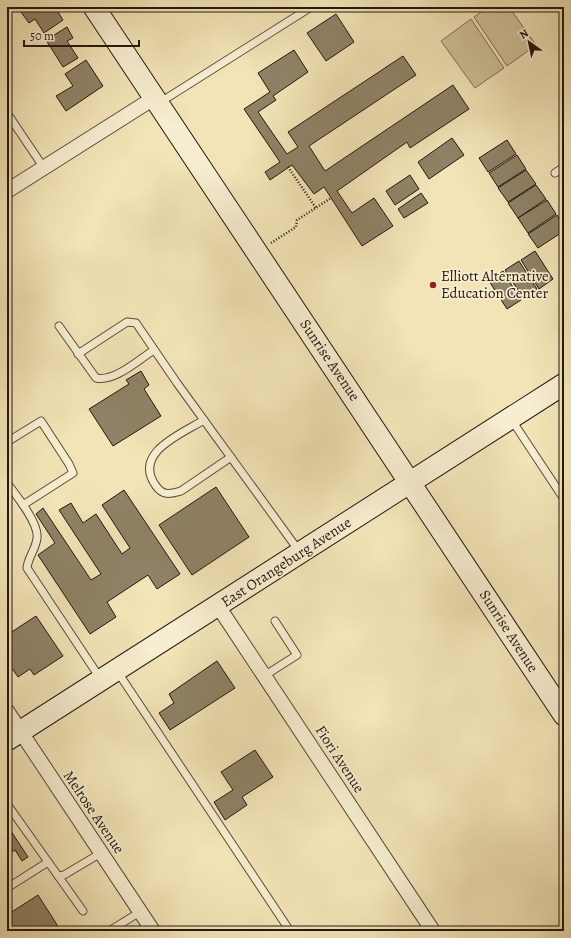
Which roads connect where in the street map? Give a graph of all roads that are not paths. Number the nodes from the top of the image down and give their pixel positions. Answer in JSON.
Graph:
{"nodes":[{"id":1,"x":94,"y":7,"type":"edge"},
{"id":2,"x":311,"y":7,"type":"edge"},
{"id":3,"x":156,"y":101,"type":"junction"},
{"id":4,"x":7,"y":113,"type":"edge"},
{"id":5,"x":564,"y":167,"type":"edge"},
{"id":6,"x":44,"y":168,"type":"junction"},
{"id":7,"x":555,"y":173,"type":"dead end"},
{"id":8,"x":7,"y":191,"type":"edge"},
{"id":9,"x":59,"y":326,"type":"dead end"},
{"id":10,"x":154,"y":350,"type":"junction"},
{"id":11,"x":78,"y":354,"type":"junction"},
{"id":12,"x":564,"y":384,"type":"edge"},
{"id":13,"x":511,"y":418,"type":"junction"},
{"id":14,"x":204,"y":420,"type":"junction"},
{"id":15,"x":7,"y":442,"type":"edge"},
{"id":16,"x":231,"y":457,"type":"junction"},
{"id":17,"x":410,"y":482,"type":"junction"},
{"id":18,"x":7,"y":483,"type":"edge"},
{"id":19,"x":564,"y":499,"type":"edge"},
{"id":20,"x":23,"y":505,"type":"junction"},
{"id":21,"x":301,"y":552,"type":"junction"},
{"id":22,"x":218,"y":606,"type":"junction"},
{"id":23,"x":275,"y":621,"type":"dead end"},
{"id":24,"x":109,"y":675,"type":"junction"},
{"id":25,"x":264,"y":676,"type":"junction"},
{"id":26,"x":7,"y":711,"type":"edge"},
{"id":27,"x":564,"y":714,"type":"edge"},
{"id":28,"x":14,"y":735,"type":"edge"},
{"id":29,"x":7,"y":804,"type":"edge"},
{"id":30,"x":101,"y":853,"type":"junction"},
{"id":31,"x":48,"y":862,"type":"junction"},
{"id":32,"x":58,"y":876,"type":"junction"},
{"id":33,"x":7,"y":888,"type":"edge"},
{"id":34,"x":83,"y":911,"type":"dead end"},
{"id":35,"x":140,"y":912,"type":"junction"},
{"id":36,"x":112,"y":930,"type":"edge"},
{"id":37,"x":153,"y":931,"type":"edge"},
{"id":38,"x":290,"y":931,"type":"edge"},
{"id":39,"x":433,"y":931,"type":"edge"}],
"edges":[{"from":1,"to":3,"type":"street","name":"Sunrise Avenue"},
{"from":2,"to":3,"type":"lane"},
{"from":3,"to":6,"type":"street"},
{"from":3,"to":17,"type":"street","name":"Sunrise Avenue"},
{"from":4,"to":6,"type":"lane"},
{"from":5,"to":7,"type":"lane"},
{"from":6,"to":8,"type":"street"},
{"from":9,"to":11,"type":"lane"},
{"from":10,"to":11,"type":"lane"},
{"from":10,"to":11,"type":"lane"},
{"from":10,"to":14,"type":"lane"},
{"from":12,"to":13,"type":"street","name":"East Orangeburg Avenue"},
{"from":13,"to":17,"type":"street","name":"East Orangeburg Avenue"},
{"from":13,"to":19,"type":"lane"},
{"from":14,"to":16,"type":"lane"},
{"from":14,"to":16,"type":"lane"},
{"from":15,"to":20,"type":"lane"},
{"from":16,"to":21,"type":"lane"},
{"from":17,"to":21,"type":"street","name":"East Orangeburg Avenue"},
{"from":17,"to":27,"type":"street","name":"Sunrise Avenue"},
{"from":18,"to":20,"type":"lane"},
{"from":20,"to":24,"type":"lane"},
{"from":21,"to":22,"type":"street","name":"East Orangeburg Avenue"},
{"from":22,"to":24,"type":"street","name":"East Orangeburg Avenue"},
{"from":22,"to":25,"type":"street","name":"Fiori Avenue"},
{"from":23,"to":25,"type":"lane"},
{"from":24,"to":28,"type":"street","name":"East Orangeburg Avenue"},
{"from":24,"to":38,"type":"lane"},
{"from":25,"to":39,"type":"street","name":"Fiori Avenue"},
{"from":26,"to":28,"type":"street","name":"Melrose Avenue"},
{"from":28,"to":30,"type":"street","name":"Melrose Avenue"},
{"from":29,"to":31,"type":"lane"},
{"from":30,"to":32,"type":"lane"},
{"from":30,"to":35,"type":"street","name":"Melrose Avenue"},
{"from":31,"to":32,"type":"lane"},
{"from":31,"to":33,"type":"lane"},
{"from":32,"to":34,"type":"lane"},
{"from":35,"to":36,"type":"lane"},
{"from":35,"to":37,"type":"street","name":"Melrose Avenue"}]}
